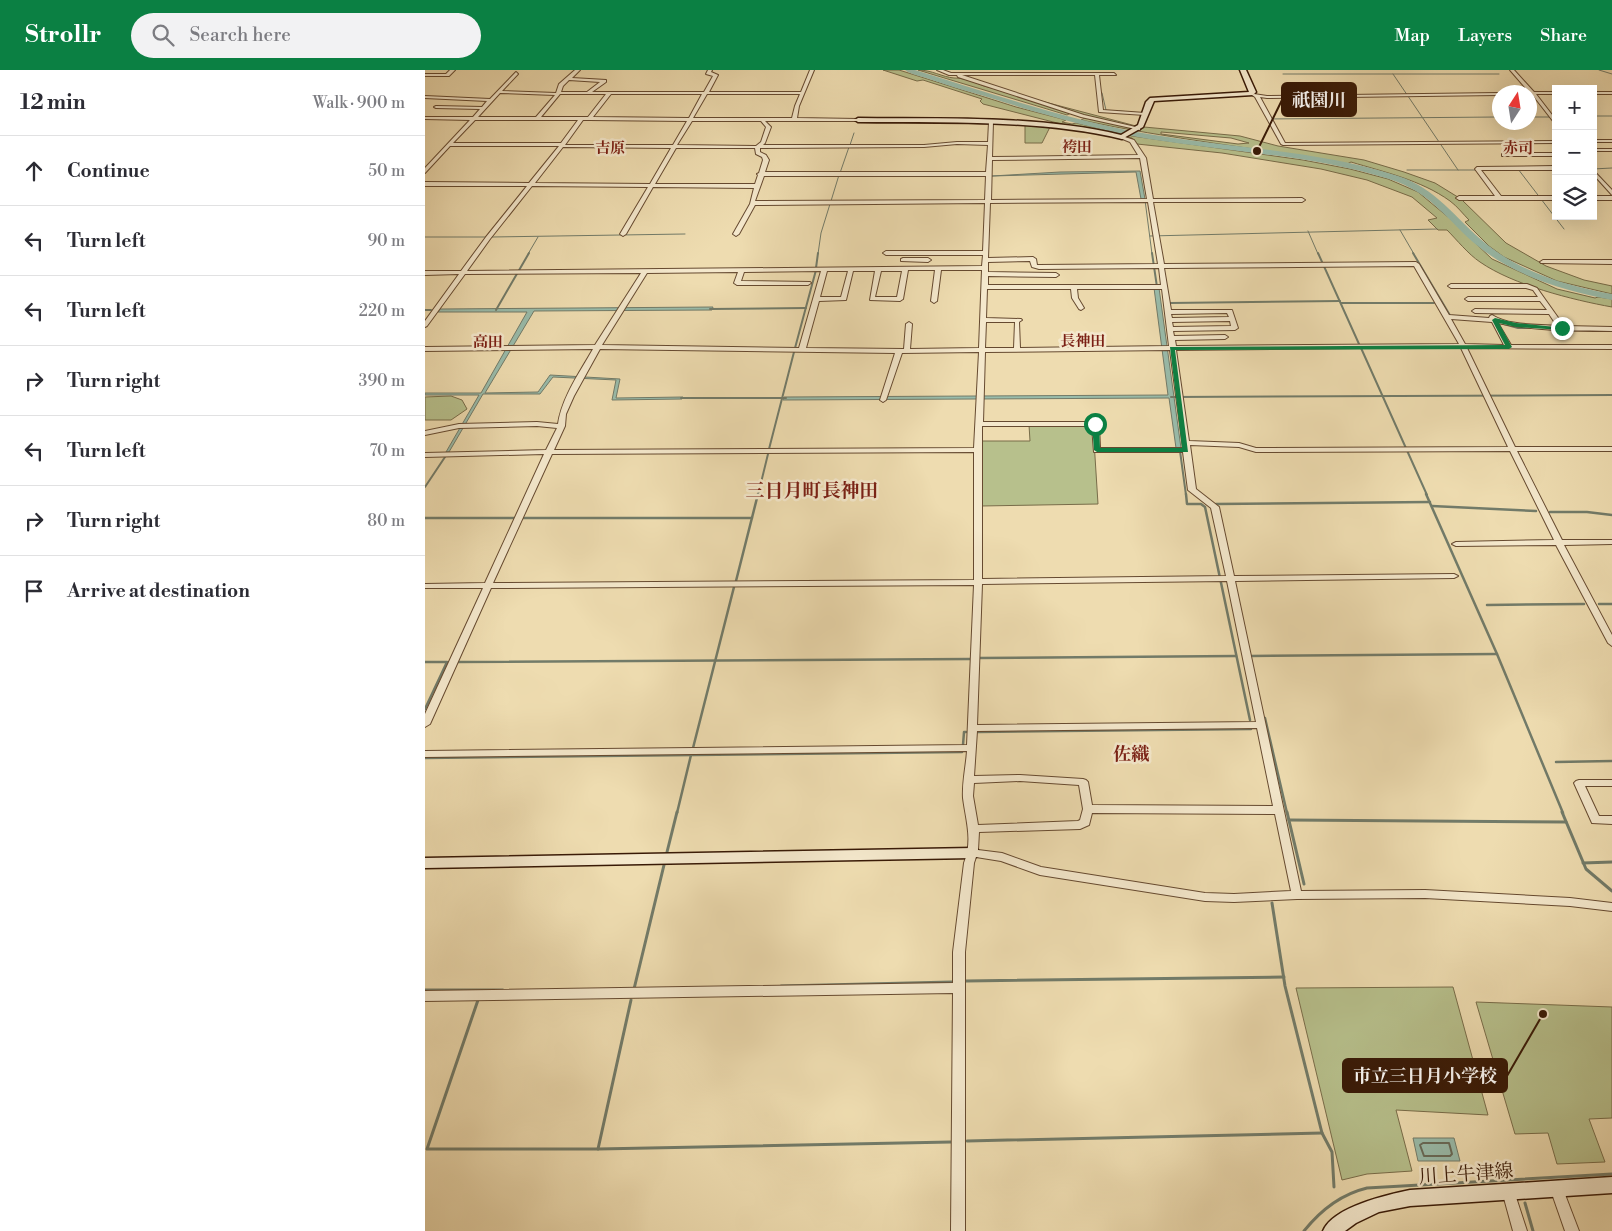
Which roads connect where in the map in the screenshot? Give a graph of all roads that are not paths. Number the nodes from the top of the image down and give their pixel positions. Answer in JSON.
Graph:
{"nodes":[{"id":1,"x":425,"y":70,"type":"edge"},
{"id":2,"x":453,"y":70,"type":"edge"},
{"id":3,"x":578,"y":70,"type":"edge"},
{"id":4,"x":710,"y":70,"type":"edge"},
{"id":5,"x":812,"y":70,"type":"edge"},
{"id":6,"x":939,"y":70,"type":"edge"},
{"id":7,"x":1243,"y":70,"type":"edge"},
{"id":8,"x":1512,"y":70,"type":"edge"},
{"id":9,"x":1063,"y":72,"type":"edge"},
{"id":10,"x":516,"y":73,"type":"dead end"},
{"id":11,"x":959,"y":74,"type":"junction"},
{"id":12,"x":1097,"y":74,"type":"junction"},
{"id":13,"x":1114,"y":74,"type":"dead end"},
{"id":14,"x":425,"y":75,"type":"edge"},
{"id":15,"x":567,"y":78,"type":"junction"},
{"id":16,"x":1524,"y":85,"type":"edge"},
{"id":17,"x":498,"y":92,"type":"junction"},
{"id":18,"x":588,"y":92,"type":"junction"},
{"id":19,"x":610,"y":92,"type":"junction"},
{"id":20,"x":558,"y":93,"type":"junction"},
{"id":21,"x":706,"y":93,"type":"junction"},
{"id":22,"x":802,"y":93,"type":"junction"},
{"id":23,"x":1537,"y":93,"type":"edge"},
{"id":24,"x":1552,"y":93,"type":"edge"},
{"id":25,"x":1597,"y":93,"type":"edge"},
{"id":26,"x":1612,"y":93,"type":"edge"},
{"id":27,"x":1492,"y":94,"type":"edge"},
{"id":28,"x":1254,"y":95,"type":"junction"},
{"id":29,"x":425,"y":98,"type":"edge"},
{"id":30,"x":490,"y":100,"type":"junction"},
{"id":31,"x":1537,"y":100,"type":"edge"},
{"id":32,"x":436,"y":107,"type":"dead end"},
{"id":33,"x":483,"y":108,"type":"junction"},
{"id":34,"x":1145,"y":114,"type":"junction"},
{"id":35,"x":425,"y":118,"type":"edge"},
{"id":36,"x":473,"y":118,"type":"junction"},
{"id":37,"x":538,"y":118,"type":"junction"},
{"id":38,"x":581,"y":119,"type":"junction"},
{"id":39,"x":589,"y":119,"type":"junction"},
{"id":40,"x":690,"y":119,"type":"junction"},
{"id":41,"x":1552,"y":119,"type":"edge"},
{"id":42,"x":763,"y":120,"type":"junction"},
{"id":43,"x":794,"y":120,"type":"junction"},
{"id":44,"x":858,"y":120,"type":"joint"},
{"id":45,"x":991,"y":122,"type":"junction"},
{"id":46,"x":1138,"y":128,"type":"junction"},
{"id":47,"x":1123,"y":137,"type":"junction"},
{"id":48,"x":1597,"y":141,"type":"edge"},
{"id":49,"x":1612,"y":141,"type":"edge"},
{"id":50,"x":1495,"y":142,"type":"junction"},
{"id":51,"x":1552,"y":142,"type":"edge"},
{"id":52,"x":990,"y":144,"type":"junction"},
{"id":53,"x":449,"y":145,"type":"junction"},
{"id":54,"x":561,"y":145,"type":"junction"},
{"id":55,"x":674,"y":147,"type":"junction"},
{"id":56,"x":757,"y":147,"type":"junction"},
{"id":57,"x":1597,"y":150,"type":"edge"},
{"id":58,"x":1612,"y":150,"type":"edge"},
{"id":59,"x":1552,"y":154,"type":"edge"},
{"id":60,"x":1504,"y":155,"type":"junction"},
{"id":61,"x":1142,"y":156,"type":"junction"},
{"id":62,"x":989,"y":159,"type":"junction"},
{"id":63,"x":1512,"y":168,"type":"junction"},
{"id":64,"x":1552,"y":168,"type":"edge"},
{"id":65,"x":425,"y":171,"type":"edge"},
{"id":66,"x":760,"y":174,"type":"junction"},
{"id":67,"x":988,"y":175,"type":"junction"},
{"id":68,"x":1596,"y":175,"type":"edge"},
{"id":69,"x":425,"y":184,"type":"edge"},
{"id":70,"x":531,"y":184,"type":"junction"},
{"id":71,"x":652,"y":185,"type":"junction"},
{"id":72,"x":758,"y":186,"type":"junction"},
{"id":73,"x":1612,"y":193,"type":"edge"},
{"id":74,"x":1459,"y":198,"type":"dead end"},
{"id":75,"x":1499,"y":198,"type":"junction"},
{"id":76,"x":1540,"y":198,"type":"joint"},
{"id":77,"x":1552,"y":198,"type":"edge"},
{"id":78,"x":1597,"y":198,"type":"edge"},
{"id":79,"x":1612,"y":198,"type":"edge"},
{"id":80,"x":1302,"y":200,"type":"dead end"},
{"id":81,"x":1150,"y":201,"type":"junction"},
{"id":82,"x":987,"y":202,"type":"junction"},
{"id":83,"x":753,"y":203,"type":"junction"},
{"id":84,"x":623,"y":234,"type":"dead end"},
{"id":85,"x":736,"y":234,"type":"dead end"},
{"id":86,"x":905,"y":245,"type":"dead end"},
{"id":87,"x":904,"y":252,"type":"junction"},
{"id":88,"x":886,"y":253,"type":"dead end"},
{"id":89,"x":986,"y":257,"type":"junction"},
{"id":90,"x":903,"y":260,"type":"junction"},
{"id":91,"x":928,"y":260,"type":"dead end"},
{"id":92,"x":1543,"y":262,"type":"dead end"},
{"id":93,"x":1612,"y":262,"type":"edge"},
{"id":94,"x":1324,"y":265,"type":"joint"},
{"id":95,"x":1161,"y":266,"type":"junction"},
{"id":96,"x":1153,"y":267,"type":"joint"},
{"id":97,"x":938,"y":268,"type":"junction"},
{"id":98,"x":811,"y":269,"type":"junction"},
{"id":99,"x":825,"y":269,"type":"junction"},
{"id":100,"x":851,"y":269,"type":"junction"},
{"id":101,"x":878,"y":269,"type":"junction"},
{"id":102,"x":903,"y":269,"type":"junction"},
{"id":103,"x":742,"y":270,"type":"junction"},
{"id":104,"x":645,"y":271,"type":"junction"},
{"id":105,"x":986,"y":271,"type":"junction"},
{"id":106,"x":463,"y":272,"type":"junction"},
{"id":107,"x":425,"y":273,"type":"edge"},
{"id":108,"x":1056,"y":275,"type":"dead end"},
{"id":109,"x":808,"y":283,"type":"junction"},
{"id":110,"x":1451,"y":286,"type":"dead end"},
{"id":111,"x":1473,"y":286,"type":"junction"},
{"id":112,"x":1152,"y":287,"type":"joint"},
{"id":113,"x":1164,"y":287,"type":"junction"},
{"id":114,"x":985,"y":288,"type":"junction"},
{"id":115,"x":1074,"y":288,"type":"junction"},
{"id":116,"x":806,"y":290,"type":"dead end"},
{"id":117,"x":816,"y":299,"type":"junction"},
{"id":118,"x":1467,"y":299,"type":"dead end"},
{"id":119,"x":1481,"y":299,"type":"junction"},
{"id":120,"x":1542,"y":299,"type":"junction"},
{"id":121,"x":934,"y":301,"type":"dead end"},
{"id":122,"x":1081,"y":308,"type":"dead end"},
{"id":123,"x":1167,"y":312,"type":"junction"},
{"id":124,"x":1475,"y":312,"type":"dead end"},
{"id":125,"x":1490,"y":312,"type":"junction"},
{"id":126,"x":1551,"y":312,"type":"junction"},
{"id":127,"x":1450,"y":317,"type":"junction"},
{"id":128,"x":1232,"y":319,"type":"junction"},
{"id":129,"x":983,"y":320,"type":"junction"},
{"id":130,"x":1168,"y":320,"type":"junction"},
{"id":131,"x":1495,"y":322,"type":"junction"},
{"id":132,"x":909,"y":324,"type":"dead end"},
{"id":133,"x":425,"y":325,"type":"edge"},
{"id":134,"x":1223,"y":328,"type":"junction"},
{"id":135,"x":1562,"y":328,"type":"junction"},
{"id":136,"x":1612,"y":328,"type":"edge"},
{"id":137,"x":1169,"y":329,"type":"junction"},
{"id":138,"x":1225,"y":337,"type":"junction"},
{"id":139,"x":1171,"y":338,"type":"junction"},
{"id":140,"x":597,"y":347,"type":"junction"},
{"id":141,"x":1463,"y":347,"type":"junction"},
{"id":142,"x":1509,"y":347,"type":"junction"},
{"id":143,"x":1170,"y":348,"type":"junction"},
{"id":144,"x":1228,"y":348,"type":"junction"},
{"id":145,"x":1612,"y":348,"type":"edge"},
{"id":146,"x":425,"y":349,"type":"edge"},
{"id":147,"x":802,"y":350,"type":"junction"},
{"id":148,"x":1017,"y":350,"type":"junction"},
{"id":149,"x":907,"y":351,"type":"junction"},
{"id":150,"x":982,"y":351,"type":"junction"},
{"id":151,"x":899,"y":352,"type":"junction"},
{"id":152,"x":581,"y":377,"type":"joint"},
{"id":153,"x":980,"y":397,"type":"joint"},
{"id":154,"x":883,"y":398,"type":"dead end"},
{"id":155,"x":979,"y":424,"type":"junction"},
{"id":156,"x":561,"y":426,"type":"junction"},
{"id":157,"x":425,"y":433,"type":"edge"},
{"id":158,"x":1185,"y":446,"type":"junction"},
{"id":159,"x":1612,"y":449,"type":"edge"},
{"id":160,"x":978,"y":450,"type":"junction"},
{"id":161,"x":1513,"y":450,"type":"junction"},
{"id":162,"x":549,"y":452,"type":"junction"},
{"id":163,"x":425,"y":455,"type":"edge"},
{"id":164,"x":1612,"y":542,"type":"edge"},
{"id":165,"x":1559,"y":543,"type":"junction"},
{"id":166,"x":1456,"y":544,"type":"dead end"},
{"id":167,"x":1454,"y":576,"type":"dead end"},
{"id":168,"x":1229,"y":579,"type":"junction"},
{"id":169,"x":978,"y":582,"type":"junction"},
{"id":170,"x":425,"y":586,"type":"edge"},
{"id":171,"x":488,"y":586,"type":"junction"},
{"id":172,"x":1612,"y":643,"type":"edge"},
{"id":173,"x":425,"y":724,"type":"edge"},
{"id":174,"x":1260,"y":725,"type":"junction"},
{"id":175,"x":972,"y":728,"type":"junction"},
{"id":176,"x":972,"y":748,"type":"junction"},
{"id":177,"x":425,"y":754,"type":"edge"},
{"id":178,"x":969,"y":780,"type":"junction"},
{"id":179,"x":1612,"y":783,"type":"edge"},
{"id":180,"x":1088,"y":809,"type":"junction"},
{"id":181,"x":1278,"y":810,"type":"junction"},
{"id":182,"x":1612,"y":820,"type":"edge"},
{"id":183,"x":974,"y":829,"type":"junction"},
{"id":184,"x":973,"y":853,"type":"junction"},
{"id":185,"x":425,"y":863,"type":"edge"},
{"id":186,"x":1297,"y":895,"type":"junction"},
{"id":187,"x":1612,"y":907,"type":"edge"},
{"id":188,"x":959,"y":988,"type":"junction"},
{"id":189,"x":425,"y":996,"type":"edge"},
{"id":190,"x":1612,"y":1186,"type":"edge"},
{"id":191,"x":1556,"y":1188,"type":"junction"},
{"id":192,"x":1508,"y":1190,"type":"junction"},
{"id":193,"x":958,"y":1231,"type":"edge"},
{"id":194,"x":1331,"y":1231,"type":"edge"},
{"id":195,"x":1520,"y":1231,"type":"edge"},
{"id":196,"x":1571,"y":1231,"type":"edge"}],
"edges":[{"from":1,"to":2,"type":"street"},
{"from":2,"to":14,"type":"street"},
{"from":3,"to":15,"type":"street"},
{"from":4,"to":21,"type":"street"},
{"from":5,"to":22,"type":"street"},
{"from":6,"to":11,"type":"street"},
{"from":7,"to":28,"type":"street"},
{"from":8,"to":16,"type":"street"},
{"from":9,"to":11,"type":"street"},
{"from":9,"to":12,"type":"street"},
{"from":10,"to":17,"type":"street"},
{"from":11,"to":46,"type":"street"},
{"from":12,"to":13,"type":"street"},
{"from":12,"to":34,"type":"street"},
{"from":15,"to":18,"type":"street"},
{"from":15,"to":20,"type":"street"},
{"from":17,"to":20,"type":"street"},
{"from":17,"to":30,"type":"street"},
{"from":18,"to":19,"type":"street"},
{"from":18,"to":20,"type":"street"},
{"from":19,"to":21,"type":"street"},
{"from":19,"to":39,"type":"street"},
{"from":20,"to":37,"type":"street"},
{"from":21,"to":22,"type":"street"},
{"from":21,"to":40,"type":"street"},
{"from":22,"to":43,"type":"street"},
{"from":23,"to":24,"type":"street"},
{"from":25,"to":26,"type":"street"},
{"from":27,"to":28,"type":"street"},
{"from":28,"to":34,"type":"street"},
{"from":28,"to":50,"type":"street"},
{"from":29,"to":30,"type":"street"},
{"from":30,"to":33,"type":"street"},
{"from":31,"to":41,"type":"street"},
{"from":32,"to":33,"type":"street"},
{"from":33,"to":36,"type":"street"},
{"from":34,"to":46,"type":"street"},
{"from":35,"to":36,"type":"street"},
{"from":36,"to":37,"type":"street"},
{"from":36,"to":53,"type":"street"},
{"from":37,"to":38,"type":"street"},
{"from":38,"to":39,"type":"street"},
{"from":38,"to":54,"type":"street"},
{"from":39,"to":40,"type":"street"},
{"from":40,"to":42,"type":"street"},
{"from":40,"to":55,"type":"street"},
{"from":42,"to":43,"type":"street"},
{"from":42,"to":56,"type":"street"},
{"from":43,"to":44,"type":"street"},
{"from":44,"to":45,"type":"street"},
{"from":45,"to":47,"type":"street"},
{"from":45,"to":52,"type":"street"},
{"from":46,"to":47,"type":"street"},
{"from":47,"to":61,"type":"street"},
{"from":48,"to":49,"type":"street"},
{"from":50,"to":51,"type":"street"},
{"from":50,"to":60,"type":"street"},
{"from":52,"to":56,"type":"street"},
{"from":52,"to":62,"type":"street"},
{"from":53,"to":54,"type":"street"},
{"from":53,"to":65,"type":"street"},
{"from":54,"to":55,"type":"street"},
{"from":54,"to":70,"type":"street"},
{"from":55,"to":56,"type":"street"},
{"from":55,"to":71,"type":"street"},
{"from":56,"to":66,"type":"street"},
{"from":57,"to":58,"type":"street"},
{"from":59,"to":60,"type":"street"},
{"from":60,"to":63,"type":"street"},
{"from":61,"to":62,"type":"street"},
{"from":61,"to":81,"type":"street"},
{"from":62,"to":67,"type":"street"},
{"from":63,"to":64,"type":"street"},
{"from":63,"to":75,"type":"street"},
{"from":66,"to":67,"type":"street"},
{"from":66,"to":72,"type":"street"},
{"from":67,"to":82,"type":"street"},
{"from":68,"to":73,"type":"street"},
{"from":69,"to":70,"type":"street"},
{"from":70,"to":71,"type":"street"},
{"from":70,"to":106,"type":"street"},
{"from":71,"to":72,"type":"street"},
{"from":71,"to":84,"type":"street"},
{"from":72,"to":83,"type":"street"},
{"from":74,"to":75,"type":"street"},
{"from":75,"to":76,"type":"street"},
{"from":76,"to":77,"type":"street"},
{"from":78,"to":79,"type":"street"},
{"from":80,"to":81,"type":"street"},
{"from":81,"to":82,"type":"street"},
{"from":81,"to":95,"type":"street"},
{"from":82,"to":83,"type":"street"},
{"from":82,"to":89,"type":"street"},
{"from":83,"to":85,"type":"street"},
{"from":86,"to":87,"type":"street"},
{"from":87,"to":88,"type":"street"},
{"from":87,"to":89,"type":"street"},
{"from":87,"to":90,"type":"street"},
{"from":89,"to":96,"type":"street"},
{"from":89,"to":105,"type":"street"},
{"from":90,"to":91,"type":"street"},
{"from":90,"to":102,"type":"street"},
{"from":92,"to":93,"type":"street"},
{"from":94,"to":95,"type":"street"},
{"from":94,"to":127,"type":"street"},
{"from":95,"to":96,"type":"street"},
{"from":95,"to":113,"type":"street"},
{"from":97,"to":102,"type":"street"},
{"from":97,"to":105,"type":"street"},
{"from":97,"to":121,"type":"street"},
{"from":98,"to":99,"type":"street"},
{"from":98,"to":103,"type":"street"},
{"from":98,"to":109,"type":"street"},
{"from":99,"to":100,"type":"street"},
{"from":99,"to":117,"type":"street"},
{"from":100,"to":101,"type":"street"},
{"from":100,"to":117,"type":"street"},
{"from":101,"to":102,"type":"street"},
{"from":101,"to":102,"type":"street"},
{"from":103,"to":104,"type":"street"},
{"from":103,"to":109,"type":"street"},
{"from":104,"to":106,"type":"street"},
{"from":104,"to":140,"type":"street"},
{"from":105,"to":108,"type":"street"},
{"from":105,"to":114,"type":"street"},
{"from":106,"to":107,"type":"street"},
{"from":106,"to":133,"type":"street"},
{"from":109,"to":116,"type":"street"},
{"from":110,"to":111,"type":"street"},
{"from":111,"to":119,"type":"street"},
{"from":111,"to":120,"type":"street"},
{"from":112,"to":113,"type":"street"},
{"from":112,"to":115,"type":"street"},
{"from":113,"to":123,"type":"street"},
{"from":114,"to":115,"type":"street"},
{"from":114,"to":129,"type":"street"},
{"from":115,"to":122,"type":"street"},
{"from":117,"to":147,"type":"street"},
{"from":118,"to":119,"type":"street"},
{"from":119,"to":120,"type":"street"},
{"from":119,"to":125,"type":"street"},
{"from":120,"to":126,"type":"street"},
{"from":123,"to":128,"type":"street"},
{"from":123,"to":130,"type":"street"},
{"from":124,"to":125,"type":"street"},
{"from":125,"to":126,"type":"street"},
{"from":125,"to":131,"type":"street"},
{"from":126,"to":135,"type":"street"},
{"from":127,"to":131,"type":"street"},
{"from":127,"to":141,"type":"street"},
{"from":128,"to":130,"type":"street"},
{"from":128,"to":134,"type":"street"},
{"from":129,"to":148,"type":"street"},
{"from":129,"to":150,"type":"street"},
{"from":130,"to":137,"type":"street"},
{"from":131,"to":135,"type":"street"},
{"from":131,"to":142,"type":"street"},
{"from":132,"to":149,"type":"street"},
{"from":134,"to":137,"type":"street"},
{"from":134,"to":138,"type":"street"},
{"from":135,"to":136,"type":"street"},
{"from":137,"to":139,"type":"street"},
{"from":138,"to":139,"type":"street"},
{"from":138,"to":144,"type":"street"},
{"from":139,"to":143,"type":"street"},
{"from":140,"to":146,"type":"street"},
{"from":140,"to":147,"type":"street"},
{"from":140,"to":152,"type":"street"},
{"from":141,"to":142,"type":"street"},
{"from":141,"to":144,"type":"street"},
{"from":141,"to":161,"type":"street"},
{"from":142,"to":145,"type":"street"},
{"from":143,"to":144,"type":"street"},
{"from":143,"to":148,"type":"street"},
{"from":143,"to":158,"type":"street"},
{"from":147,"to":151,"type":"street"},
{"from":148,"to":150,"type":"street"},
{"from":149,"to":150,"type":"street"},
{"from":149,"to":151,"type":"street"},
{"from":150,"to":153,"type":"street"},
{"from":151,"to":154,"type":"street"},
{"from":152,"to":156,"type":"street"},
{"from":153,"to":155,"type":"street"},
{"from":155,"to":158,"type":"street"},
{"from":155,"to":160,"type":"street"},
{"from":156,"to":157,"type":"street"},
{"from":156,"to":162,"type":"street"},
{"from":158,"to":161,"type":"street"},
{"from":158,"to":168,"type":"street"},
{"from":159,"to":161,"type":"street"},
{"from":160,"to":162,"type":"street"},
{"from":160,"to":169,"type":"street"},
{"from":161,"to":165,"type":"street"},
{"from":162,"to":163,"type":"street"},
{"from":162,"to":171,"type":"street"},
{"from":164,"to":165,"type":"street"},
{"from":165,"to":166,"type":"street"},
{"from":165,"to":172,"type":"street"},
{"from":167,"to":168,"type":"street"},
{"from":168,"to":169,"type":"street"},
{"from":168,"to":174,"type":"street"},
{"from":169,"to":171,"type":"street"},
{"from":169,"to":175,"type":"street"},
{"from":170,"to":171,"type":"street"},
{"from":171,"to":173,"type":"street"},
{"from":174,"to":175,"type":"street"},
{"from":174,"to":181,"type":"street"},
{"from":175,"to":176,"type":"street"},
{"from":176,"to":177,"type":"street"},
{"from":176,"to":178,"type":"street"},
{"from":178,"to":180,"type":"street"},
{"from":178,"to":183,"type":"street"},
{"from":179,"to":182,"type":"street"},
{"from":180,"to":181,"type":"street"},
{"from":180,"to":183,"type":"street"},
{"from":181,"to":186,"type":"street"},
{"from":183,"to":184,"type":"street"},
{"from":184,"to":185,"type":"street"},
{"from":184,"to":186,"type":"street"},
{"from":184,"to":188,"type":"street"},
{"from":186,"to":187,"type":"street"},
{"from":188,"to":189,"type":"street"},
{"from":188,"to":193,"type":"street"},
{"from":190,"to":191,"type":"street","name":"川上牛津線"},
{"from":191,"to":192,"type":"street","name":"川上牛津線"},
{"from":191,"to":196,"type":"street"},
{"from":192,"to":194,"type":"street","name":"川上牛津線"},
{"from":192,"to":195,"type":"street"}]}
